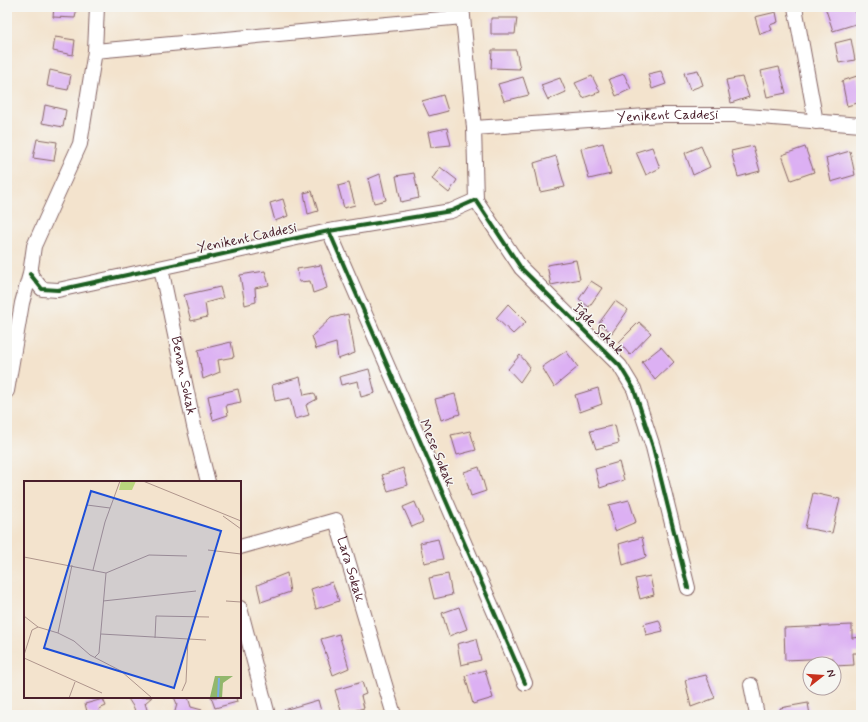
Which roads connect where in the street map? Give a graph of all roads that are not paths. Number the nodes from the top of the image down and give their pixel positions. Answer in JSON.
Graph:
{"nodes":[{"id":1,"x":97,"y":7,"type":"edge"},
{"id":2,"x":795,"y":7,"type":"edge"},
{"id":3,"x":463,"y":12,"type":"edge"},
{"id":4,"x":96,"y":51,"type":"junction"},
{"id":5,"x":816,"y":122,"type":"junction"},
{"id":6,"x":861,"y":125,"type":"edge"},
{"id":7,"x":474,"y":128,"type":"junction"},
{"id":8,"x":476,"y":200,"type":"junction"},
{"id":9,"x":329,"y":231,"type":"junction"},
{"id":10,"x":161,"y":268,"type":"junction"},
{"id":11,"x":30,"y":274,"type":"junction"},
{"id":12,"x":7,"y":391,"type":"edge"},
{"id":13,"x":208,"y":481,"type":"edge"},
{"id":14,"x":241,"y":547,"type":"edge"},
{"id":15,"x":688,"y":588,"type":"dead end"},
{"id":16,"x":241,"y":612,"type":"edge"},
{"id":17,"x":525,"y":683,"type":"dead end"},
{"id":18,"x":751,"y":685,"type":"dead end"},
{"id":19,"x":268,"y":715,"type":"edge"},
{"id":20,"x":394,"y":715,"type":"edge"},
{"id":21,"x":757,"y":715,"type":"edge"}],
"edges":[{"from":1,"to":4,"type":"street"},
{"from":2,"to":5,"type":"street"},
{"from":3,"to":4,"type":"street"},
{"from":3,"to":7,"type":"street"},
{"from":4,"to":11,"type":"street"},
{"from":5,"to":6,"type":"street","name":"Yenikent Caddesi"},
{"from":5,"to":7,"type":"street","name":"Yenikent Caddesi"},
{"from":7,"to":8,"type":"street"},
{"from":8,"to":9,"type":"street","name":"Yenikent Caddesi"},
{"from":8,"to":15,"type":"street","name":"İĝde Sokak"},
{"from":9,"to":10,"type":"street","name":"Yenikent Caddesi"},
{"from":9,"to":17,"type":"street","name":"Mese Sokak"},
{"from":10,"to":11,"type":"street","name":"Yenikent Caddesi"},
{"from":10,"to":13,"type":"street","name":"Benan Sokak"},
{"from":11,"to":12,"type":"street"},
{"from":14,"to":20,"type":"street","name":"Lara Sokak"},
{"from":16,"to":19,"type":"street"},
{"from":18,"to":21,"type":"street"}]}
